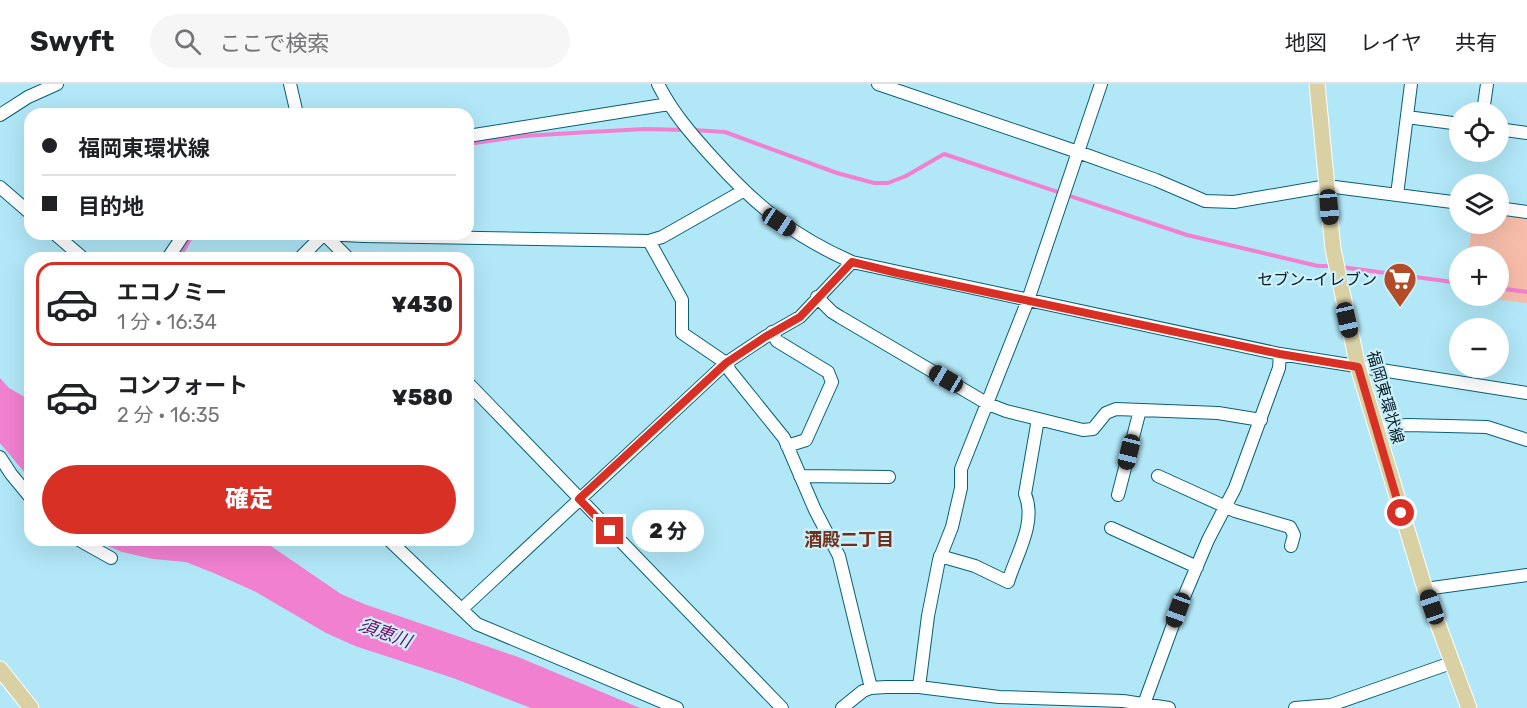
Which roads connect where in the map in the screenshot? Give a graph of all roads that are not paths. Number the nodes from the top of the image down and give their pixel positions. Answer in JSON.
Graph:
{"nodes":[{"id":1,"x":57,"y":84,"type":"edge"},
{"id":2,"x":290,"y":84,"type":"edge"},
{"id":3,"x":658,"y":84,"type":"edge"},
{"id":4,"x":878,"y":84,"type":"edge"},
{"id":5,"x":1101,"y":84,"type":"edge"},
{"id":6,"x":1317,"y":84,"type":"edge"},
{"id":7,"x":1411,"y":84,"type":"edge"},
{"id":8,"x":1487,"y":84,"type":"edge"},
{"id":9,"x":1484,"y":102,"type":"edge"},
{"id":10,"x":669,"y":104,"type":"junction"},
{"id":11,"x":296,"y":108,"type":"edge"},
{"id":12,"x":0,"y":115,"type":"edge"},
{"id":13,"x":1407,"y":117,"type":"junction"},
{"id":14,"x":1449,"y":123,"type":"edge"},
{"id":15,"x":1509,"y":131,"type":"edge"},
{"id":16,"x":1527,"y":133,"type":"edge"},
{"id":17,"x":474,"y":135,"type":"edge"},
{"id":18,"x":1078,"y":152,"type":"junction"},
{"id":19,"x":1328,"y":186,"type":"junction"},
{"id":20,"x":0,"y":187,"type":"edge"},
{"id":21,"x":743,"y":191,"type":"junction"},
{"id":22,"x":1396,"y":195,"type":"junction"},
{"id":23,"x":1449,"y":202,"type":"edge"},
{"id":24,"x":24,"y":208,"type":"edge"},
{"id":25,"x":1509,"y":210,"type":"edge"},
{"id":26,"x":1527,"y":212,"type":"edge"},
{"id":27,"x":474,"y":238,"type":"edge"},
{"id":28,"x":62,"y":240,"type":"edge"},
{"id":29,"x":318,"y":240,"type":"edge"},
{"id":30,"x":330,"y":240,"type":"edge"},
{"id":31,"x":649,"y":241,"type":"junction"},
{"id":32,"x":76,"y":252,"type":"edge"},
{"id":33,"x":306,"y":252,"type":"edge"},
{"id":34,"x":342,"y":252,"type":"edge"},
{"id":35,"x":852,"y":262,"type":"junction"},
{"id":36,"x":817,"y":297,"type":"junction"},
{"id":37,"x":1028,"y":300,"type":"junction"},
{"id":38,"x":772,"y":332,"type":"junction"},
{"id":39,"x":1280,"y":354,"type":"junction"},
{"id":40,"x":726,"y":363,"type":"junction"},
{"id":41,"x":1358,"y":367,"type":"junction"},
{"id":42,"x":474,"y":389,"type":"edge"},
{"id":43,"x":1527,"y":393,"type":"edge"},
{"id":44,"x":988,"y":404,"type":"junction"},
{"id":45,"x":1140,"y":410,"type":"junction"},
{"id":46,"x":1038,"y":419,"type":"junction"},
{"id":47,"x":1261,"y":420,"type":"junction"},
{"id":48,"x":1376,"y":428,"type":"junction"},
{"id":49,"x":1527,"y":440,"type":"edge"},
{"id":50,"x":787,"y":447,"type":"junction"},
{"id":51,"x":0,"y":457,"type":"edge"},
{"id":52,"x":800,"y":476,"type":"junction"},
{"id":53,"x":1158,"y":476,"type":"dead end"},
{"id":54,"x":889,"y":477,"type":"dead end"},
{"id":55,"x":24,"y":490,"type":"edge"},
{"id":56,"x":1118,"y":495,"type":"dead end"},
{"id":57,"x":579,"y":499,"type":"junction"},
{"id":58,"x":1225,"y":507,"type":"junction"},
{"id":59,"x":1111,"y":528,"type":"dead end"},
{"id":60,"x":90,"y":546,"type":"edge"},
{"id":61,"x":395,"y":546,"type":"edge"},
{"id":62,"x":1290,"y":546,"type":"dead end"},
{"id":63,"x":940,"y":556,"type":"junction"},
{"id":64,"x":111,"y":558,"type":"dead end"},
{"id":65,"x":1197,"y":567,"type":"junction"},
{"id":66,"x":1527,"y":576,"type":"edge"},
{"id":67,"x":1425,"y":589,"type":"junction"},
{"id":68,"x":463,"y":608,"type":"junction"},
{"id":69,"x":1451,"y":663,"type":"junction"},
{"id":70,"x":0,"y":669,"type":"edge"},
{"id":71,"x":919,"y":687,"type":"junction"},
{"id":72,"x":871,"y":688,"type":"junction"},
{"id":73,"x":1138,"y":705,"type":"edge"},
{"id":74,"x":1332,"y":706,"type":"edge"},
{"id":75,"x":31,"y":708,"type":"edge"},
{"id":76,"x":677,"y":708,"type":"edge"},
{"id":77,"x":782,"y":708,"type":"edge"},
{"id":78,"x":842,"y":708,"type":"edge"},
{"id":79,"x":1169,"y":708,"type":"edge"},
{"id":80,"x":1295,"y":708,"type":"edge"},
{"id":81,"x":1469,"y":708,"type":"edge"}],
"edges":[{"from":1,"to":12,"type":"street"},
{"from":2,"to":11,"type":"street"},
{"from":3,"to":10,"type":"street"},
{"from":4,"to":18,"type":"street"},
{"from":5,"to":18,"type":"street"},
{"from":6,"to":19,"type":"main road","name":"福岡東環状線"},
{"from":7,"to":13,"type":"street"},
{"from":8,"to":9,"type":"street"},
{"from":10,"to":17,"type":"street"},
{"from":10,"to":21,"type":"street"},
{"from":13,"to":14,"type":"street"},
{"from":13,"to":22,"type":"street"},
{"from":15,"to":16,"type":"street"},
{"from":18,"to":19,"type":"street"},
{"from":18,"to":37,"type":"street"},
{"from":19,"to":22,"type":"street"},
{"from":19,"to":41,"type":"main road","name":"福岡東環状線"},
{"from":20,"to":24,"type":"street"},
{"from":21,"to":31,"type":"street"},
{"from":21,"to":35,"type":"street"},
{"from":22,"to":23,"type":"street"},
{"from":25,"to":26,"type":"street"},
{"from":27,"to":31,"type":"street"},
{"from":28,"to":32,"type":"street"},
{"from":29,"to":33,"type":"street"},
{"from":30,"to":34,"type":"street"},
{"from":31,"to":40,"type":"street"},
{"from":35,"to":36,"type":"street"},
{"from":35,"to":37,"type":"street"},
{"from":36,"to":38,"type":"street"},
{"from":36,"to":44,"type":"street"},
{"from":37,"to":39,"type":"street"},
{"from":37,"to":44,"type":"street"},
{"from":38,"to":40,"type":"street"},
{"from":38,"to":50,"type":"street"},
{"from":39,"to":41,"type":"street"},
{"from":39,"to":47,"type":"street"},
{"from":40,"to":50,"type":"street"},
{"from":40,"to":57,"type":"street"},
{"from":41,"to":43,"type":"street"},
{"from":41,"to":48,"type":"main road","name":"福岡東環状線"},
{"from":42,"to":57,"type":"street"},
{"from":44,"to":46,"type":"street"},
{"from":44,"to":63,"type":"street"},
{"from":45,"to":46,"type":"street"},
{"from":45,"to":47,"type":"street"},
{"from":45,"to":56,"type":"street"},
{"from":46,"to":63,"type":"street"},
{"from":47,"to":58,"type":"street"},
{"from":48,"to":49,"type":"street"},
{"from":48,"to":67,"type":"main road","name":"福岡東環状線"},
{"from":50,"to":52,"type":"street"},
{"from":51,"to":55,"type":"street"},
{"from":52,"to":54,"type":"street"},
{"from":52,"to":72,"type":"street"},
{"from":53,"to":58,"type":"street"},
{"from":57,"to":68,"type":"street"},
{"from":57,"to":77,"type":"street"},
{"from":58,"to":62,"type":"street"},
{"from":58,"to":65,"type":"street"},
{"from":59,"to":65,"type":"street"},
{"from":60,"to":64,"type":"street"},
{"from":61,"to":68,"type":"street"},
{"from":63,"to":71,"type":"street"},
{"from":65,"to":73,"type":"street"},
{"from":66,"to":67,"type":"street"},
{"from":67,"to":69,"type":"main road","name":"福岡東環状線"},
{"from":68,"to":76,"type":"street"},
{"from":69,"to":74,"type":"street"},
{"from":69,"to":81,"type":"main road","name":"福岡東環状線"},
{"from":70,"to":75,"type":"main road"},
{"from":71,"to":72,"type":"street"},
{"from":71,"to":73,"type":"street"},
{"from":72,"to":78,"type":"street"},
{"from":73,"to":79,"type":"street"},
{"from":74,"to":80,"type":"street"}]}
